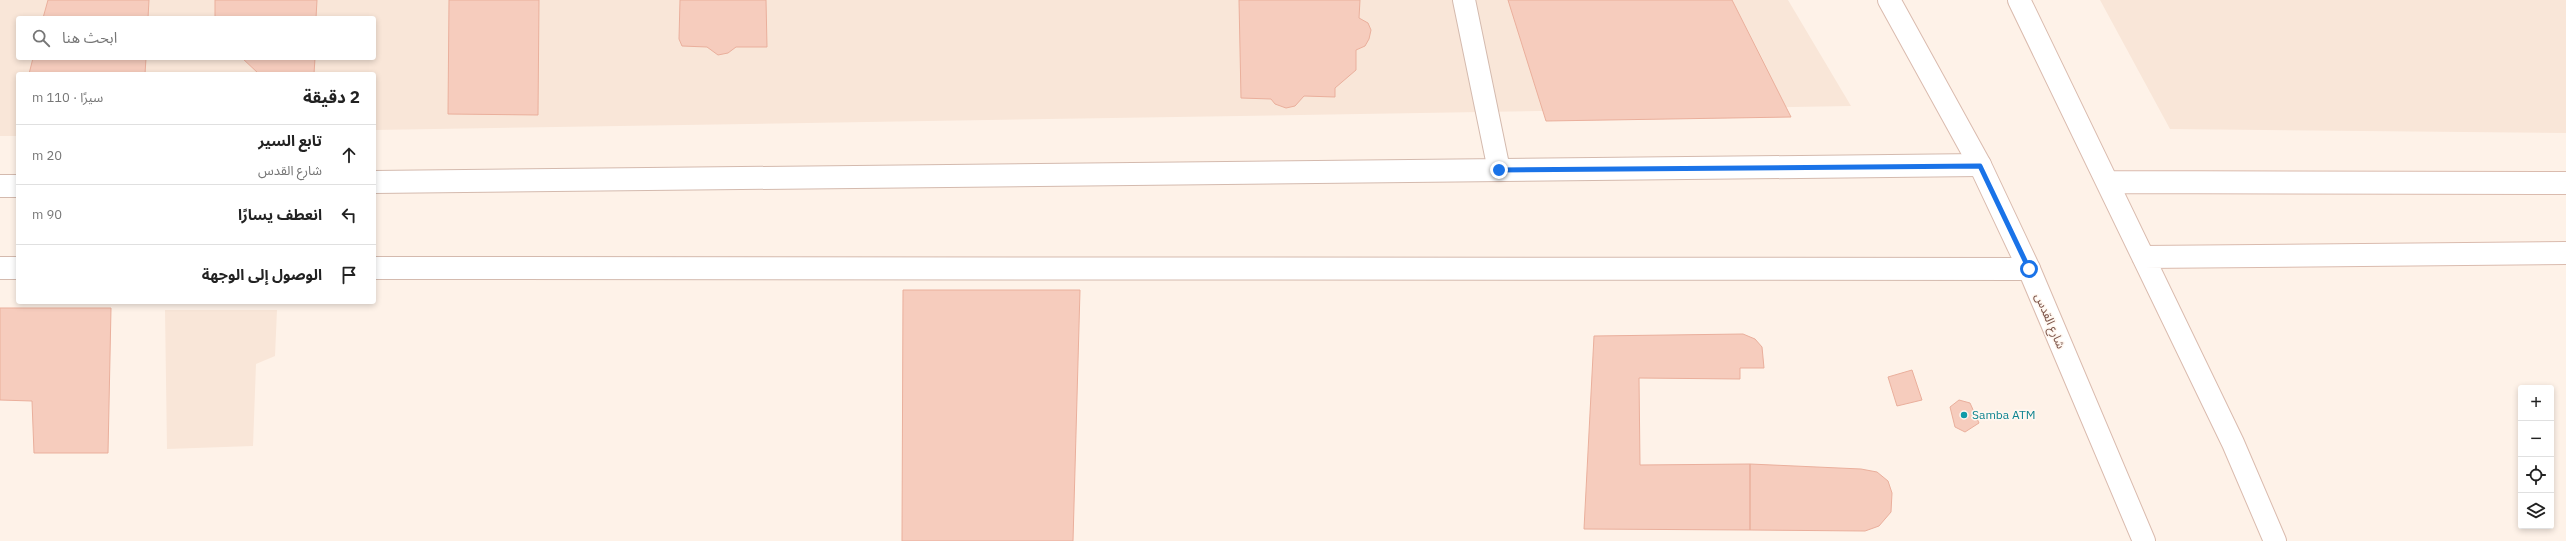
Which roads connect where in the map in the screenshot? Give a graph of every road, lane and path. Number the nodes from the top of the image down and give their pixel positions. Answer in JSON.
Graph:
{"nodes":[{"id":1,"x":1464,"y":0,"type":"edge"},
{"id":2,"x":1889,"y":0,"type":"edge"},
{"id":3,"x":2019,"y":0,"type":"edge"},
{"id":4,"x":1980,"y":166,"type":"junction"},
{"id":5,"x":1499,"y":170,"type":"junction"},
{"id":6,"x":376,"y":182,"type":"edge"},
{"id":7,"x":2107,"y":182,"type":"junction"},
{"id":8,"x":2566,"y":183,"type":"edge"},
{"id":9,"x":0,"y":186,"type":"edge"},
{"id":10,"x":16,"y":186,"type":"edge"},
{"id":11,"x":2566,"y":253,"type":"edge"},
{"id":12,"x":2144,"y":257,"type":"junction"},
{"id":13,"x":0,"y":268,"type":"edge"},
{"id":14,"x":16,"y":268,"type":"edge"},
{"id":15,"x":376,"y":268,"type":"edge"},
{"id":16,"x":2029,"y":269,"type":"junction"},
{"id":17,"x":2144,"y":541,"type":"edge"},
{"id":18,"x":2274,"y":541,"type":"edge"}],
"edges":[{"from":1,"to":5,"type":"street"},
{"from":2,"to":4,"type":"street","name":"شارع القدس"},
{"from":3,"to":7,"type":"street"},
{"from":4,"to":5,"type":"street"},
{"from":4,"to":16,"type":"street","name":"شارع القدس"},
{"from":5,"to":6,"type":"street"},
{"from":7,"to":8,"type":"street"},
{"from":7,"to":12,"type":"street"},
{"from":9,"to":10,"type":"street"},
{"from":11,"to":12,"type":"street"},
{"from":12,"to":18,"type":"street"},
{"from":13,"to":14,"type":"street"},
{"from":15,"to":16,"type":"street"},
{"from":16,"to":17,"type":"street","name":"شارع القدس"}]}
